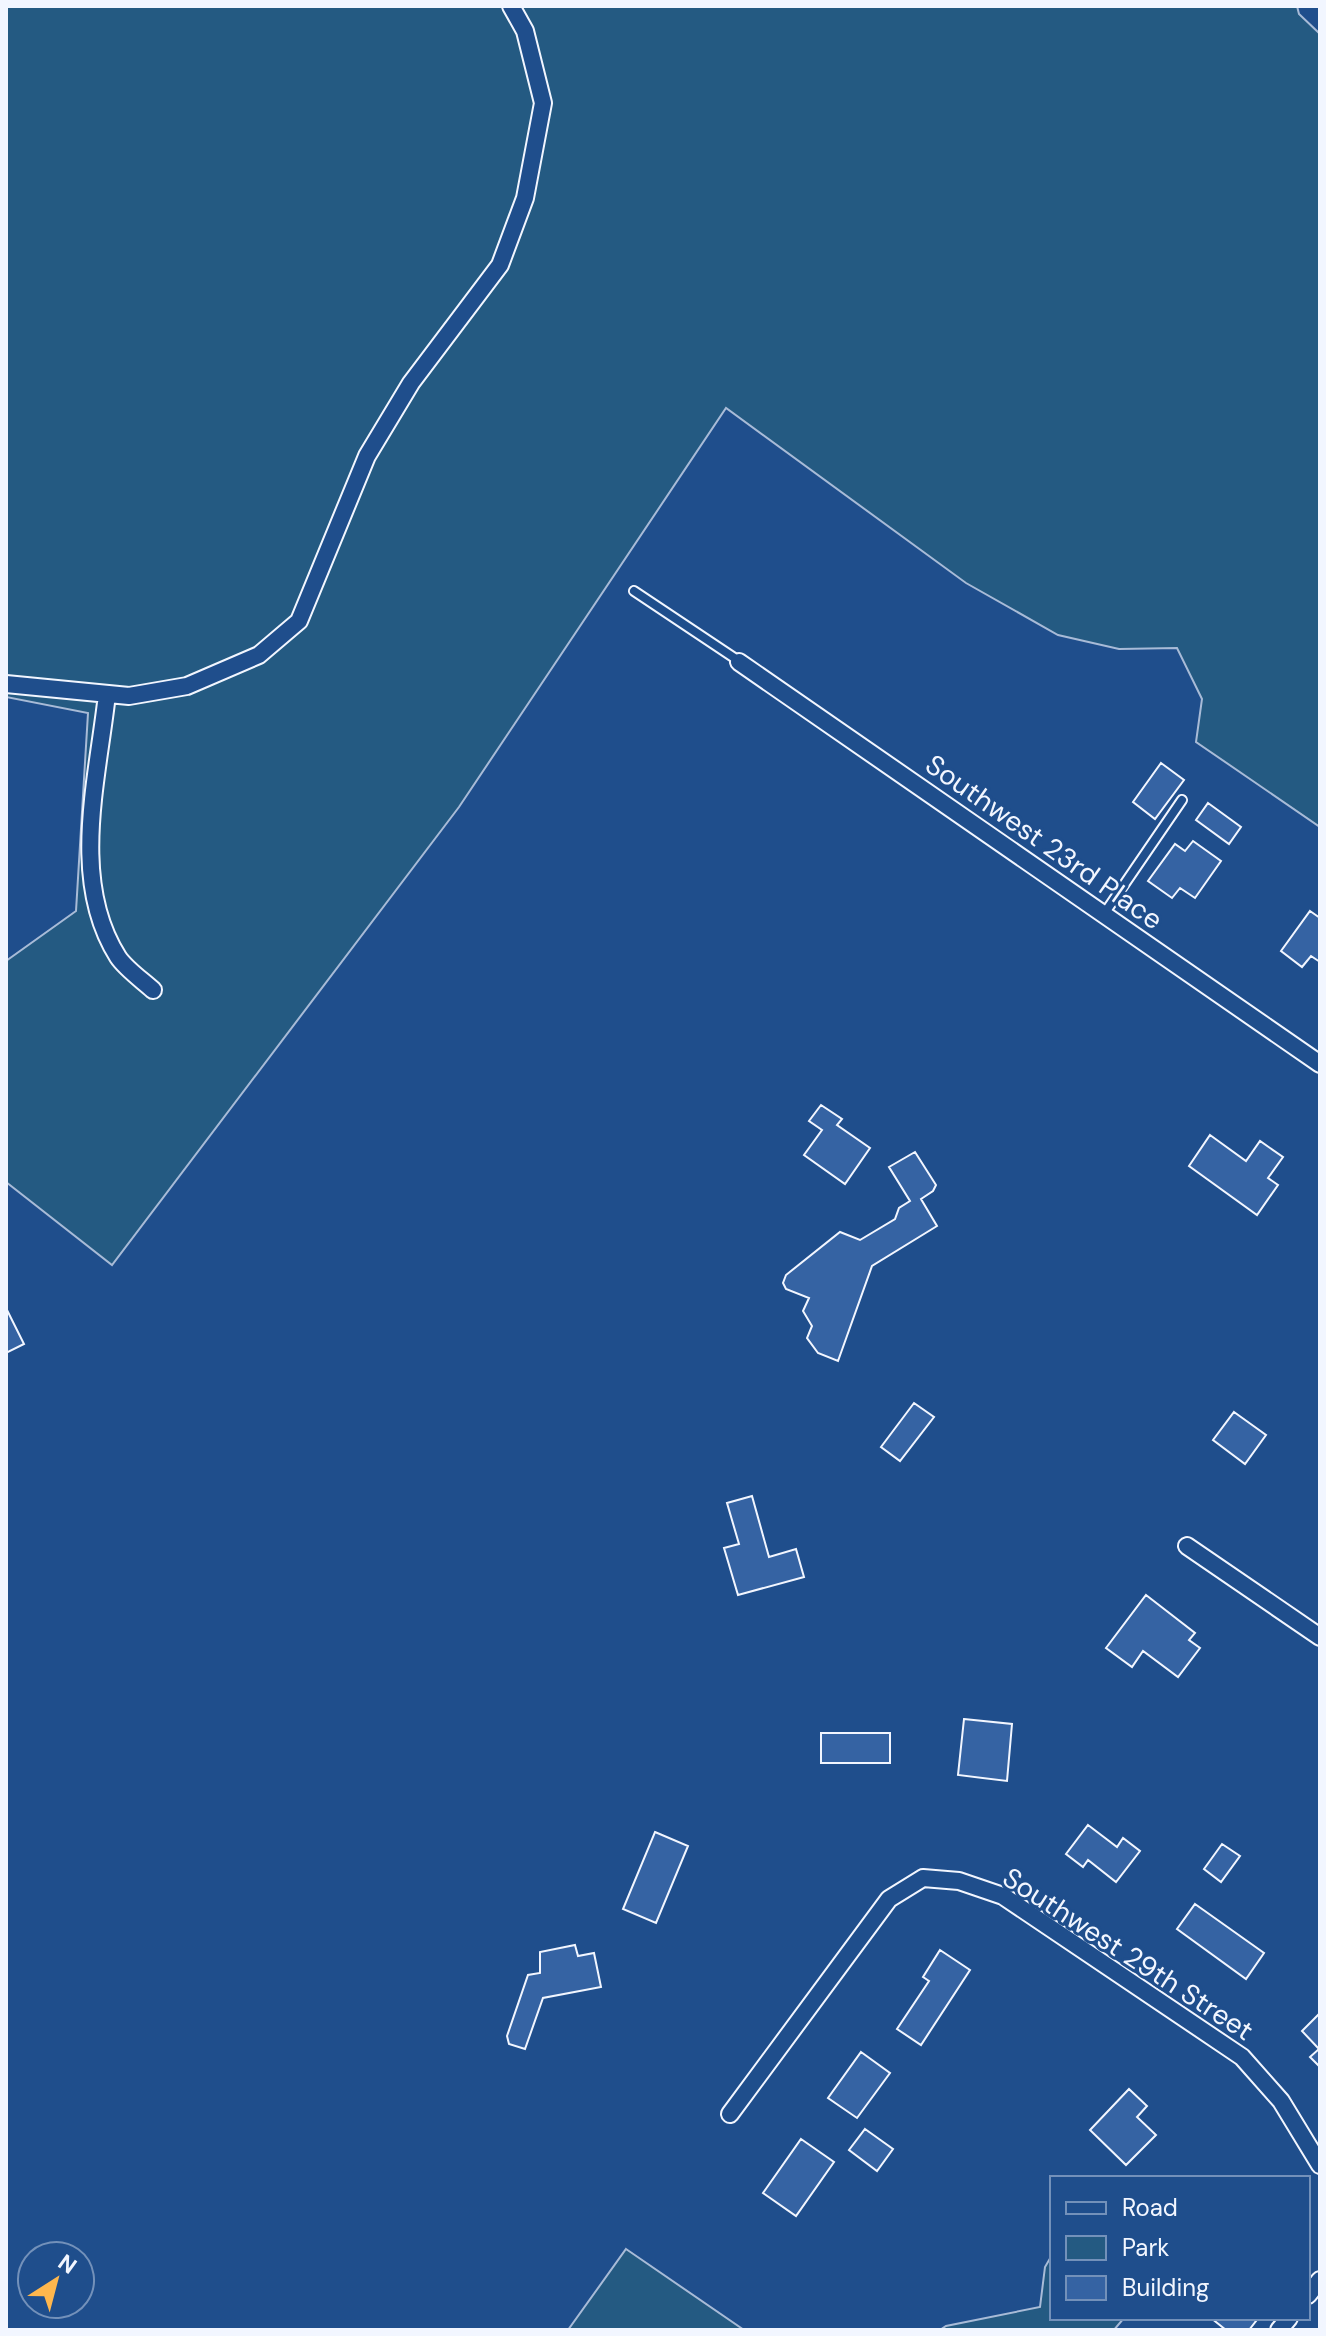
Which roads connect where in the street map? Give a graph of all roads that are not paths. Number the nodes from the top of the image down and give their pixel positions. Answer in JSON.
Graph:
{"nodes":[{"id":1,"x":511,"y":6,"type":"edge"},
{"id":2,"x":634,"y":591,"type":"dead end"},
{"id":3,"x":739,"y":662,"type":"joint"},
{"id":4,"x":6,"y":684,"type":"edge"},
{"id":5,"x":107,"y":694,"type":"junction"},
{"id":6,"x":1182,"y":800,"type":"dead end"},
{"id":7,"x":1104,"y":914,"type":"junction"},
{"id":8,"x":153,"y":990,"type":"dead end"},
{"id":9,"x":1320,"y":1064,"type":"edge"},
{"id":10,"x":1187,"y":1546,"type":"dead end"},
{"id":11,"x":1320,"y":1637,"type":"edge"},
{"id":12,"x":730,"y":2114,"type":"dead end"},
{"id":13,"x":1320,"y":2165,"type":"edge"}],
"edges":[{"from":1,"to":5,"type":"street"},
{"from":2,"to":3,"type":"lane"},
{"from":3,"to":7,"type":"street","name":"Southwest 23rd Place"},
{"from":4,"to":5,"type":"street"},
{"from":5,"to":8,"type":"street"},
{"from":6,"to":7,"type":"lane"},
{"from":7,"to":9,"type":"street","name":"Southwest 23rd Place"},
{"from":10,"to":11,"type":"street"},
{"from":12,"to":13,"type":"street","name":"Southwest 29th Street"}]}
